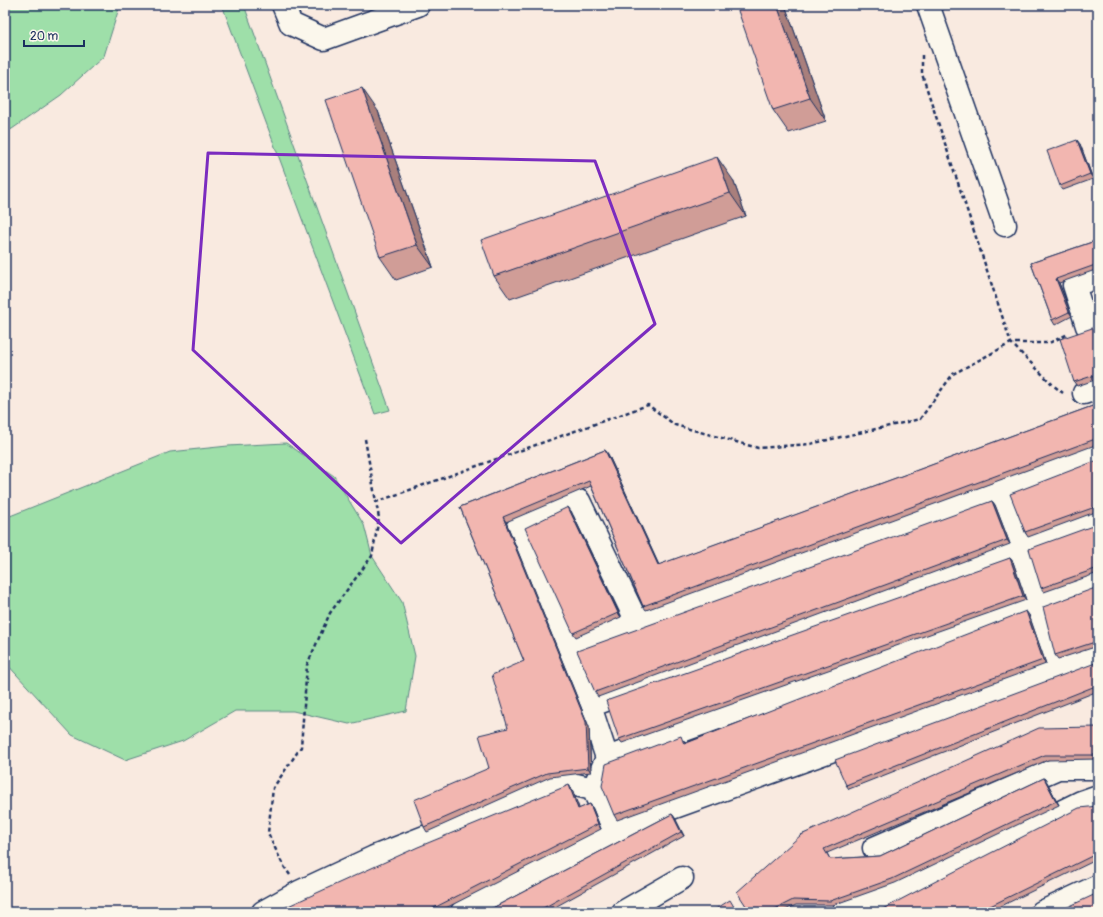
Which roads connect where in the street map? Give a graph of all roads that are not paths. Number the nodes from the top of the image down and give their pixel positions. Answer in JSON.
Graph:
{"nodes":[{"id":1,"x":283,"y":5,"type":"edge"},
{"id":2,"x":418,"y":5,"type":"edge"},
{"id":3,"x":928,"y":5,"type":"edge"},
{"id":4,"x":1005,"y":225,"type":"dead end"},
{"id":5,"x":1098,"y":277,"type":"edge"},
{"id":6,"x":1092,"y":324,"type":"edge"},
{"id":7,"x":1098,"y":452,"type":"edge"},
{"id":8,"x":999,"y":492,"type":"junction"},
{"id":9,"x":1098,"y":520,"type":"edge"},
{"id":10,"x":1019,"y":548,"type":"junction"},
{"id":11,"x":1098,"y":581,"type":"edge"},
{"id":12,"x":1035,"y":603,"type":"junction"},
{"id":13,"x":637,"y":622,"type":"junction"},
{"id":14,"x":568,"y":649,"type":"junction"},
{"id":15,"x":1098,"y":656,"type":"edge"},
{"id":16,"x":1055,"y":670,"type":"junction"},
{"id":17,"x":590,"y":706,"type":"junction"},
{"id":18,"x":607,"y":758,"type":"junction"},
{"id":19,"x":1098,"y":768,"type":"edge"},
{"id":20,"x":593,"y":789,"type":"junction"},
{"id":21,"x":1098,"y":796,"type":"edge"},
{"id":22,"x":613,"y":833,"type":"junction"},
{"id":23,"x":874,"y":848,"type":"dead end"},
{"id":24,"x":682,"y":878,"type":"dead end"},
{"id":25,"x":1098,"y":886,"type":"edge"},
{"id":26,"x":263,"y":912,"type":"edge"},
{"id":27,"x":462,"y":912,"type":"edge"},
{"id":28,"x":623,"y":912,"type":"edge"},
{"id":29,"x":843,"y":912,"type":"edge"},
{"id":30,"x":1042,"y":912,"type":"edge"}],
"edges":[{"from":1,"to":2,"type":"lane"},
{"from":3,"to":4,"type":"lane"},
{"from":5,"to":6,"type":"lane"},
{"from":7,"to":8,"type":"lane"},
{"from":8,"to":10,"type":"lane"},
{"from":8,"to":13,"type":"lane"},
{"from":9,"to":10,"type":"lane"},
{"from":10,"to":12,"type":"lane"},
{"from":10,"to":17,"type":"lane"},
{"from":11,"to":12,"type":"lane"},
{"from":12,"to":16,"type":"lane"},
{"from":12,"to":18,"type":"lane"},
{"from":13,"to":14,"type":"lane"},
{"from":13,"to":14,"type":"lane"},
{"from":14,"to":17,"type":"lane"},
{"from":15,"to":16,"type":"lane"},
{"from":16,"to":22,"type":"lane"},
{"from":17,"to":18,"type":"lane"},
{"from":18,"to":20,"type":"lane"},
{"from":19,"to":23,"type":"lane"},
{"from":20,"to":22,"type":"lane"},
{"from":20,"to":26,"type":"lane"},
{"from":21,"to":29,"type":"lane"},
{"from":22,"to":27,"type":"lane"},
{"from":24,"to":28,"type":"lane"},
{"from":25,"to":30,"type":"lane"}]}
